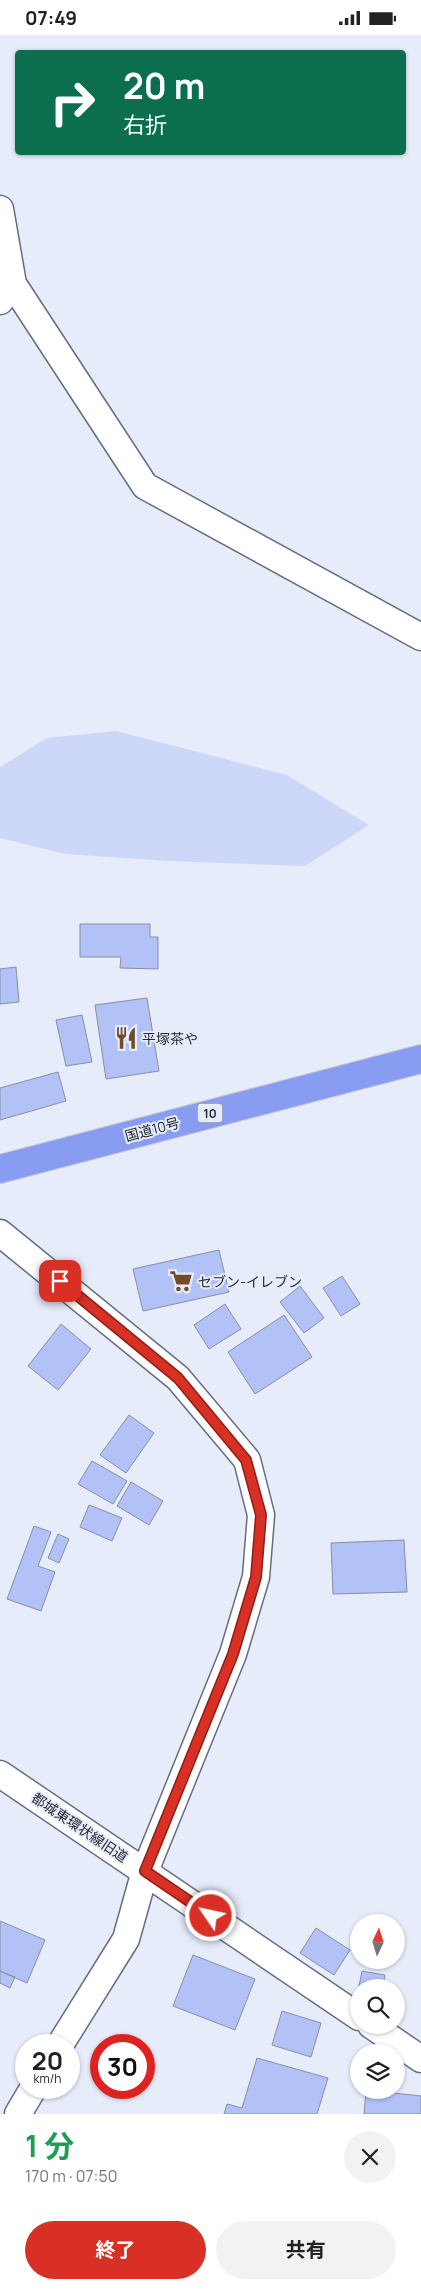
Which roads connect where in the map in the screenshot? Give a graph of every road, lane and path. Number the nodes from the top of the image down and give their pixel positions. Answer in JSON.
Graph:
{"nodes":[{"id":1,"x":0,"y":209,"type":"edge"},
{"id":2,"x":7,"y":293,"type":"edge"},
{"id":3,"x":421,"y":637,"type":"edge"},
{"id":4,"x":421,"y":1059,"type":"edge"},
{"id":5,"x":0,"y":1169,"type":"edge"},
{"id":6,"x":0,"y":1233,"type":"edge"},
{"id":7,"x":0,"y":1774,"type":"edge"},
{"id":8,"x":145,"y":1871,"type":"junction"},
{"id":9,"x":350,"y":2011,"type":"edge"},
{"id":10,"x":67,"y":2034,"type":"edge"},
{"id":11,"x":384,"y":2034,"type":"edge"},
{"id":12,"x":421,"y":2059,"type":"edge"},
{"id":13,"x":27,"y":2099,"type":"edge"},
{"id":14,"x":18,"y":2114,"type":"edge"}],
"edges":[{"from":1,"to":2,"type":"street"},
{"from":2,"to":3,"type":"street"},
{"from":4,"to":5,"type":"highway","name":"国道10号","number":"10"},
{"from":6,"to":8,"type":"street"},
{"from":7,"to":8,"type":"street","name":"都城東環状線旧道"},
{"from":8,"to":9,"type":"street","name":"都城東環状線旧道"},
{"from":8,"to":10,"type":"street"},
{"from":11,"to":12,"type":"street"},
{"from":13,"to":14,"type":"street"}]}
